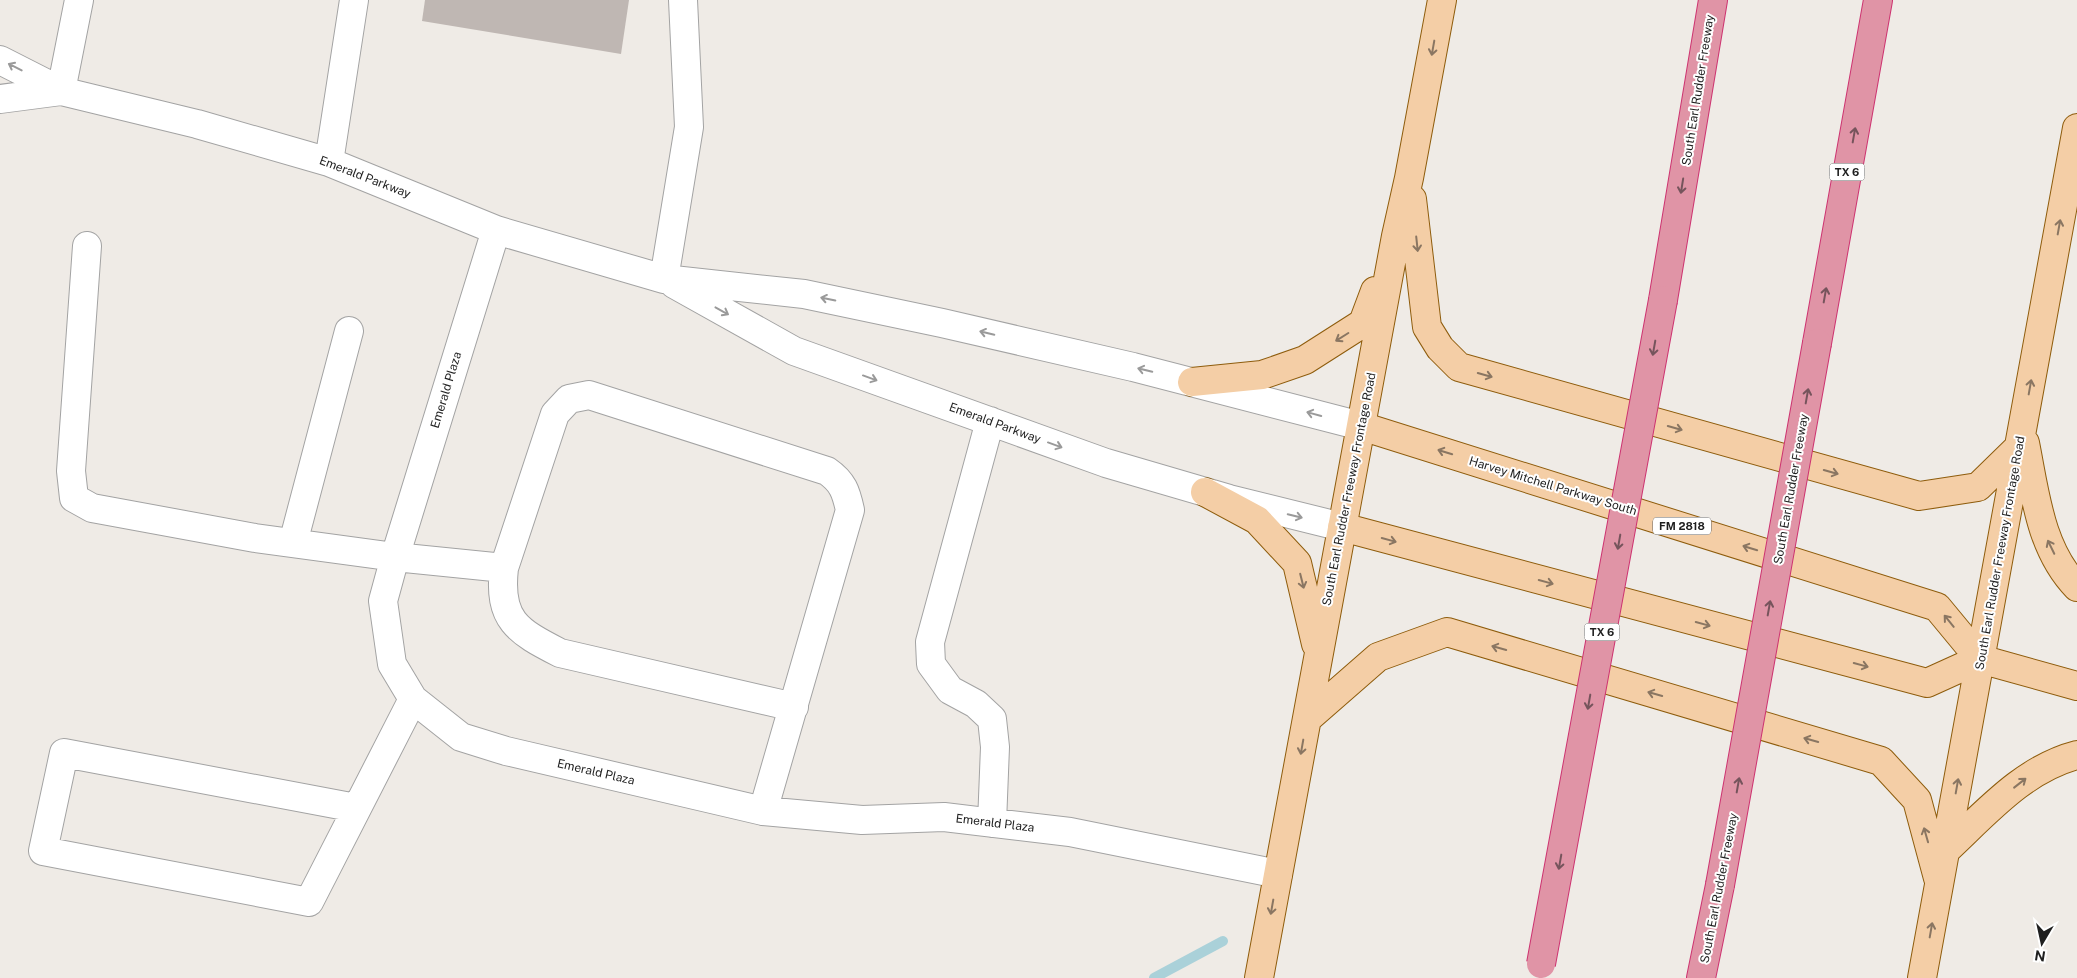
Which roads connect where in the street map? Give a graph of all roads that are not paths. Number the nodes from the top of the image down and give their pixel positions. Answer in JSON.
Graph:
{"nodes":[{"id":1,"x":79,"y":0,"type":"edge"},
{"id":2,"x":354,"y":0,"type":"edge"},
{"id":3,"x":683,"y":0,"type":"edge"},
{"id":4,"x":1442,"y":0,"type":"edge"},
{"id":5,"x":1713,"y":0,"type":"edge"},
{"id":6,"x":1878,"y":0,"type":"edge"},
{"id":7,"x":0,"y":60,"type":"edge"},
{"id":8,"x":61,"y":91,"type":"junction"},
{"id":9,"x":0,"y":99,"type":"edge"},
{"id":10,"x":2077,"y":128,"type":"edge"},
{"id":11,"x":329,"y":162,"type":"junction"},
{"id":12,"x":1409,"y":178,"type":"junction"},
{"id":13,"x":496,"y":230,"type":"junction"},
{"id":14,"x":1396,"y":236,"type":"junction"},
{"id":15,"x":87,"y":246,"type":"dead end"},
{"id":16,"x":664,"y":279,"type":"junction"},
{"id":17,"x":349,"y":331,"type":"dead end"},
{"id":18,"x":1192,"y":382,"type":"junction"},
{"id":19,"x":990,"y":421,"type":"junction"},
{"id":20,"x":1361,"y":426,"type":"junction"},
{"id":21,"x":2021,"y":438,"type":"junction"},
{"id":22,"x":1205,"y":492,"type":"junction"},
{"id":23,"x":1342,"y":527,"type":"junction"},
{"id":24,"x":294,"y":543,"type":"junction"},
{"id":25,"x":395,"y":557,"type":"junction"},
{"id":26,"x":504,"y":568,"type":"junction"},
{"id":27,"x":2077,"y":587,"type":"edge"},
{"id":28,"x":1319,"y":655,"type":"junction"},
{"id":29,"x":1980,"y":659,"type":"junction"},
{"id":30,"x":2077,"y":686,"type":"edge"},
{"id":31,"x":413,"y":699,"type":"junction"},
{"id":32,"x":794,"y":707,"type":"junction"},
{"id":33,"x":1307,"y":719,"type":"junction"},
{"id":34,"x":2077,"y":755,"type":"edge"},
{"id":35,"x":356,"y":808,"type":"junction"},
{"id":36,"x":763,"y":811,"type":"junction"},
{"id":37,"x":992,"y":823,"type":"junction"},
{"id":38,"x":1945,"y":851,"type":"junction"},
{"id":39,"x":1278,"y":874,"type":"junction"},
{"id":40,"x":1940,"y":882,"type":"junction"},
{"id":41,"x":1540,"y":971,"type":"edge"},
{"id":42,"x":1259,"y":978,"type":"edge"},
{"id":43,"x":1702,"y":978,"type":"edge"},
{"id":44,"x":1922,"y":978,"type":"edge"}],
"edges":[{"from":1,"to":8,"type":"street"},
{"from":2,"to":11,"type":"street"},
{"from":3,"to":16,"type":"street"},
{"from":4,"to":12,"type":"main road","name":"South Earl Rudder Freeway Frontage Road","one_way":true},
{"from":5,"to":41,"type":"highway","name":"South Earl Rudder Freeway","number":"TX 6","one_way":true,"bridge":true},
{"from":43,"to":6,"type":"highway","name":"South Earl Rudder Freeway","number":"TX 6","one_way":true,"bridge":true},
{"from":8,"to":7,"type":"street","name":"Emerald Parkway","one_way":true},
{"from":8,"to":9,"type":"street","name":"Emerald Parkway"},
{"from":8,"to":11,"type":"street","name":"Emerald Parkway"},
{"from":21,"to":10,"type":"main road","name":"South Earl Rudder Freeway Frontage Road","one_way":true},
{"from":11,"to":13,"type":"street","name":"Emerald Parkway"},
{"from":12,"to":14,"type":"main road","name":"South Earl Rudder Freeway Frontage Road"},
{"from":12,"to":21,"type":"main road","one_way":true},
{"from":13,"to":16,"type":"street","name":"Emerald Parkway"},
{"from":13,"to":25,"type":"street","name":"Emerald Plaza"},
{"from":14,"to":18,"type":"main road","one_way":true},
{"from":14,"to":20,"type":"main road","name":"South Earl Rudder Freeway Frontage Road"},
{"from":15,"to":24,"type":"street"},
{"from":18,"to":16,"type":"street","name":"Emerald Parkway","one_way":true},
{"from":16,"to":19,"type":"street","name":"Emerald Parkway","one_way":true},
{"from":17,"to":24,"type":"street"},
{"from":20,"to":18,"type":"street","name":"Emerald Parkway","one_way":true},
{"from":19,"to":22,"type":"street","name":"Emerald Parkway","one_way":true},
{"from":19,"to":37,"type":"street"},
{"from":20,"to":23,"type":"main road","name":"South Earl Rudder Freeway Frontage Road"},
{"from":29,"to":20,"type":"main road","name":"Harvey Mitchell Parkway South","number":"FM 2818","one_way":true},
{"from":27,"to":21,"type":"main road","one_way":true},
{"from":21,"to":29,"type":"main road","name":"South Earl Rudder Freeway Frontage Road"},
{"from":22,"to":23,"type":"street","name":"Emerald Parkway","one_way":true},
{"from":22,"to":28,"type":"main road","one_way":true},
{"from":23,"to":28,"type":"main road","name":"South Earl Rudder Freeway Frontage Road"},
{"from":23,"to":29,"type":"main road","one_way":true},
{"from":24,"to":25,"type":"street"},
{"from":25,"to":26,"type":"street"},
{"from":25,"to":31,"type":"street","name":"Emerald Plaza"},
{"from":26,"to":32,"type":"street"},
{"from":26,"to":32,"type":"street"},
{"from":28,"to":33,"type":"main road","name":"South Earl Rudder Freeway Frontage Road"},
{"from":29,"to":30,"type":"main road"},
{"from":38,"to":29,"type":"main road","name":"South Earl Rudder Freeway Frontage Road","one_way":true},
{"from":31,"to":35,"type":"street"},
{"from":31,"to":36,"type":"street","name":"Emerald Plaza"},
{"from":32,"to":36,"type":"street"},
{"from":33,"to":39,"type":"main road","name":"South Earl Rudder Freeway Frontage Road","one_way":true},
{"from":40,"to":33,"type":"main road","one_way":true},
{"from":38,"to":34,"type":"main road","one_way":true},
{"from":35,"to":35,"type":"street"},
{"from":36,"to":37,"type":"street","name":"Emerald Plaza"},
{"from":37,"to":39,"type":"street","name":"Emerald Plaza"},
{"from":38,"to":40,"type":"main road","name":"South Earl Rudder Freeway Frontage Road"},
{"from":39,"to":42,"type":"main road","name":"South Earl Rudder Freeway Frontage Road","one_way":true},
{"from":44,"to":40,"type":"main road","name":"South Earl Rudder Freeway Frontage Road","one_way":true}]}
